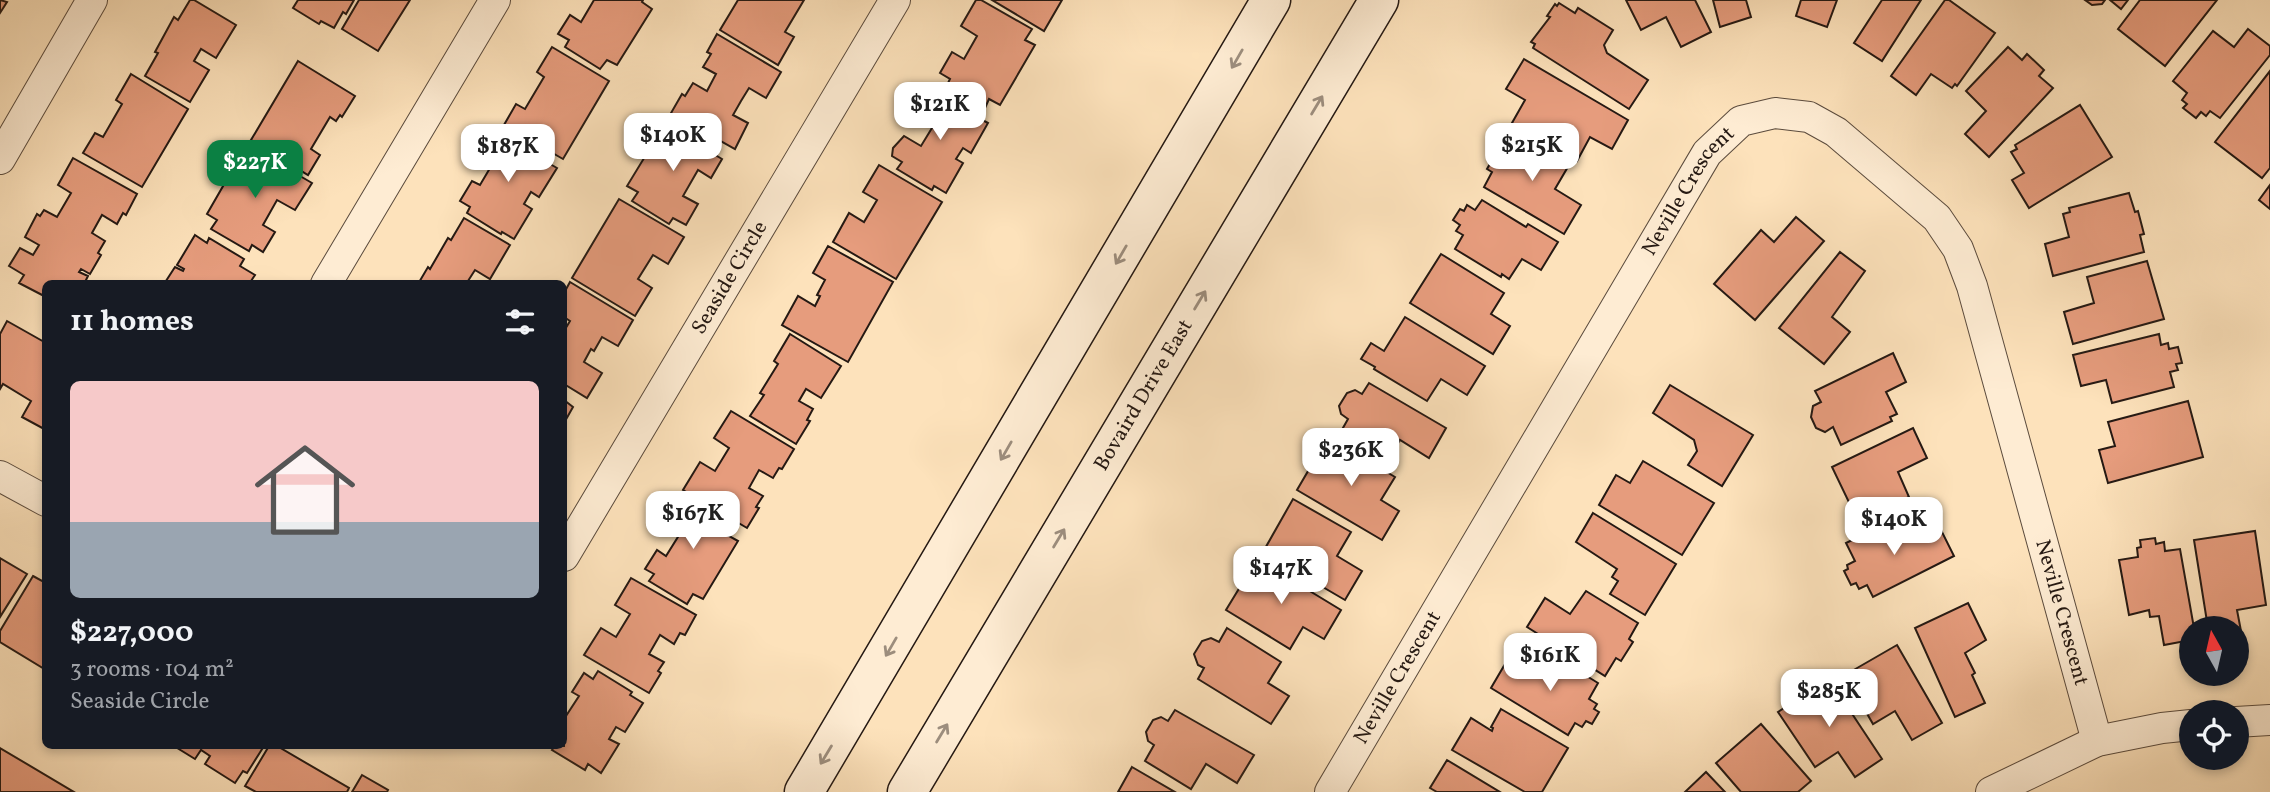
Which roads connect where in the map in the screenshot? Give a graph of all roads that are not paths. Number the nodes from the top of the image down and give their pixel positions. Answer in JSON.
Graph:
{"nodes":[{"id":1,"x":92,"y":0,"type":"edge"},
{"id":2,"x":495,"y":0,"type":"edge"},
{"id":3,"x":895,"y":0,"type":"edge"},
{"id":4,"x":1271,"y":0,"type":"edge"},
{"id":5,"x":1379,"y":0,"type":"edge"},
{"id":6,"x":0,"y":159,"type":"edge"},
{"id":7,"x":328,"y":280,"type":"edge"},
{"id":8,"x":0,"y":476,"type":"edge"},
{"id":9,"x":42,"y":499,"type":"edge"},
{"id":10,"x":567,"y":551,"type":"edge"},
{"id":11,"x":2270,"y":720,"type":"edge"},
{"id":12,"x":2249,"y":721,"type":"edge"},
{"id":13,"x":2179,"y":727,"type":"edge"},
{"id":14,"x":2097,"y":741,"type":"junction"},
{"id":15,"x":804,"y":792,"type":"edge"},
{"id":16,"x":907,"y":792,"type":"edge"},
{"id":17,"x":1330,"y":792,"type":"edge"},
{"id":18,"x":1991,"y":792,"type":"edge"}],
"edges":[{"from":1,"to":6,"type":"street"},
{"from":2,"to":7,"type":"street"},
{"from":3,"to":10,"type":"street","name":"Seaside Circle"},
{"from":4,"to":15,"type":"main road","one_way":true},
{"from":16,"to":5,"type":"main road","name":"Bovaird Drive East","one_way":true},
{"from":8,"to":9,"type":"street"},
{"from":11,"to":12,"type":"street"},
{"from":13,"to":14,"type":"street"},
{"from":14,"to":17,"type":"street","name":"Neville Crescent"},
{"from":14,"to":18,"type":"street"}]}
